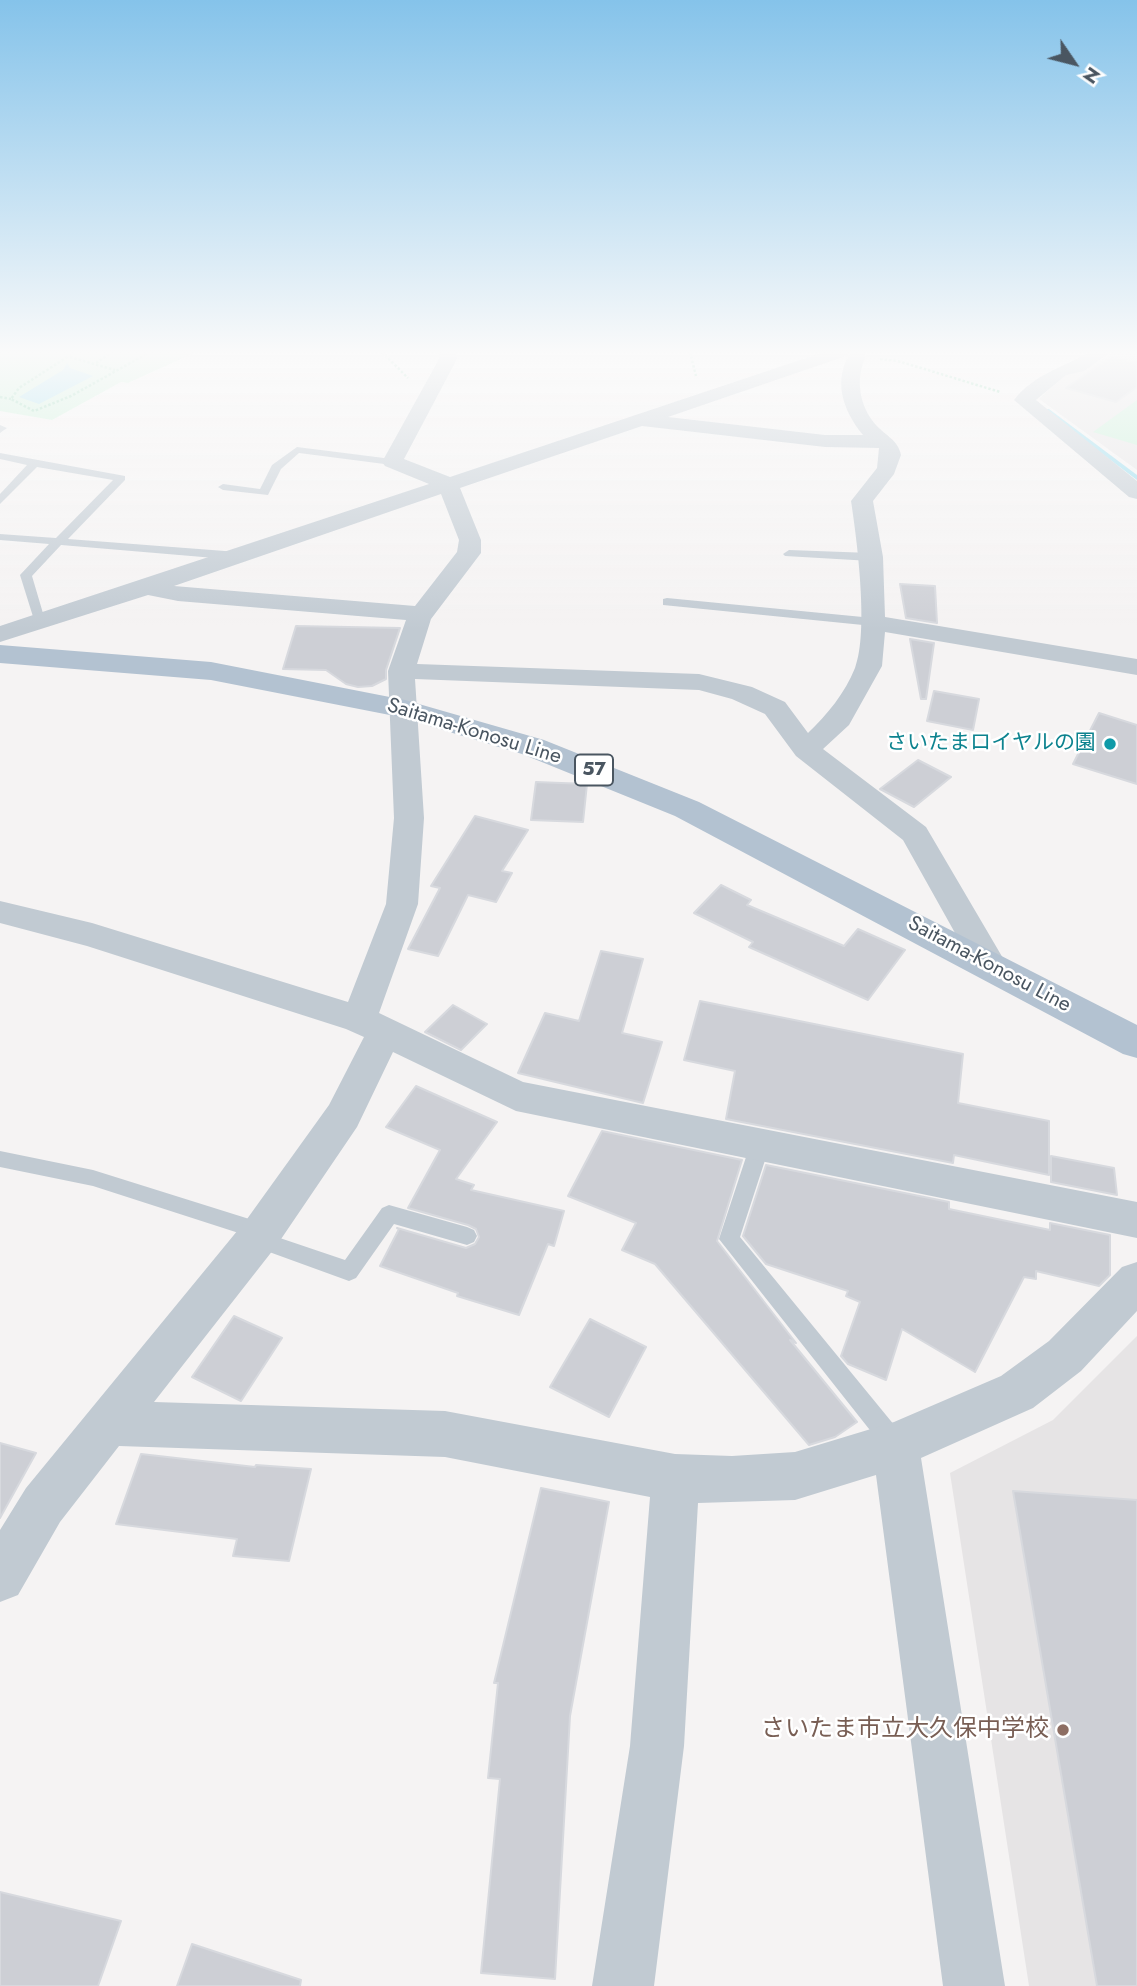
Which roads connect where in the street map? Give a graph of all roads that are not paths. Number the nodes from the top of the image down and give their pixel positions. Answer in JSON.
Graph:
{"nodes":[{"id":1,"x":401,"y":445,"type":"edge"},
{"id":2,"x":562,"y":445,"type":"edge"},
{"id":3,"x":886,"y":445,"type":"edge"},
{"id":4,"x":1079,"y":445,"type":"edge"},
{"id":5,"x":0,"y":456,"type":"edge"},
{"id":6,"x":392,"y":462,"type":"junction"},
{"id":7,"x":34,"y":463,"type":"junction"},
{"id":8,"x":448,"y":484,"type":"junction"},
{"id":9,"x":223,"y":487,"type":"dead end"},
{"id":10,"x":1137,"y":492,"type":"edge"},
{"id":11,"x":0,"y":501,"type":"edge"},
{"id":12,"x":0,"y":537,"type":"edge"},
{"id":13,"x":59,"y":542,"type":"junction"},
{"id":14,"x":789,"y":554,"type":"dead end"},
{"id":15,"x":238,"y":556,"type":"junction"},
{"id":16,"x":871,"y":557,"type":"junction"},
{"id":17,"x":147,"y":587,"type":"junction"},
{"id":18,"x":667,"y":602,"type":"dead end"},
{"id":19,"x":423,"y":614,"type":"junction"},
{"id":20,"x":39,"y":620,"type":"junction"},
{"id":21,"x":873,"y":622,"type":"junction"},
{"id":22,"x":0,"y":634,"type":"edge"},
{"id":23,"x":0,"y":654,"type":"edge"},
{"id":24,"x":1137,"y":667,"type":"edge"},
{"id":25,"x":401,"y":671,"type":"junction"},
{"id":26,"x":405,"y":709,"type":"junction"},
{"id":27,"x":806,"y":750,"type":"junction"},
{"id":28,"x":0,"y":912,"type":"edge"},
{"id":29,"x":989,"y":965,"type":"junction"},
{"id":30,"x":372,"y":1026,"type":"junction"},
{"id":31,"x":1137,"y":1043,"type":"edge"},
{"id":32,"x":760,"y":1145,"type":"junction"},
{"id":33,"x":0,"y":1159,"type":"edge"},
{"id":34,"x":1137,"y":1220,"type":"edge"},
{"id":35,"x":260,"y":1235,"type":"junction"},
{"id":36,"x":467,"y":1236,"type":"dead end"},
{"id":37,"x":1137,"y":1281,"type":"edge"},
{"id":38,"x":107,"y":1423,"type":"junction"},
{"id":39,"x":896,"y":1445,"type":"junction"},
{"id":40,"x":675,"y":1478,"type":"junction"},
{"id":41,"x":0,"y":1577,"type":"edge"},
{"id":42,"x":623,"y":1986,"type":"edge"},
{"id":43,"x":974,"y":1986,"type":"edge"}],
"edges":[{"from":1,"to":6,"type":"street"},
{"from":2,"to":8,"type":"street"},
{"from":3,"to":16,"type":"street"},
{"from":4,"to":10,"type":"street"},
{"from":5,"to":7,"type":"lane"},
{"from":6,"to":8,"type":"street"},
{"from":6,"to":9,"type":"lane"},
{"from":7,"to":11,"type":"lane"},
{"from":7,"to":13,"type":"lane"},
{"from":8,"to":15,"type":"street"},
{"from":8,"to":19,"type":"street"},
{"from":12,"to":13,"type":"lane"},
{"from":13,"to":15,"type":"lane"},
{"from":13,"to":20,"type":"lane"},
{"from":14,"to":16,"type":"lane"},
{"from":15,"to":17,"type":"street"},
{"from":16,"to":21,"type":"street"},
{"from":17,"to":19,"type":"street"},
{"from":17,"to":20,"type":"street"},
{"from":18,"to":21,"type":"lane"},
{"from":19,"to":25,"type":"street"},
{"from":20,"to":22,"type":"street"},
{"from":21,"to":24,"type":"street"},
{"from":21,"to":27,"type":"street"},
{"from":23,"to":26,"type":"main road","name":"Saitama-Konosu Line","number":"57"},
{"from":25,"to":26,"type":"street"},
{"from":25,"to":27,"type":"street"},
{"from":26,"to":29,"type":"main road","name":"Saitama-Konosu Line","number":"57"},
{"from":26,"to":30,"type":"street"},
{"from":27,"to":29,"type":"street"},
{"from":28,"to":30,"type":"street"},
{"from":29,"to":31,"type":"main road","name":"Saitama-Konosu Line","number":"57"},
{"from":30,"to":32,"type":"street"},
{"from":30,"to":35,"type":"street"},
{"from":32,"to":34,"type":"street"},
{"from":32,"to":39,"type":"lane"},
{"from":33,"to":35,"type":"lane"},
{"from":35,"to":36,"type":"lane"},
{"from":35,"to":38,"type":"street"},
{"from":37,"to":39,"type":"street"},
{"from":38,"to":40,"type":"street"},
{"from":38,"to":41,"type":"street"},
{"from":39,"to":40,"type":"street"},
{"from":39,"to":43,"type":"street"},
{"from":40,"to":42,"type":"street"}]}
